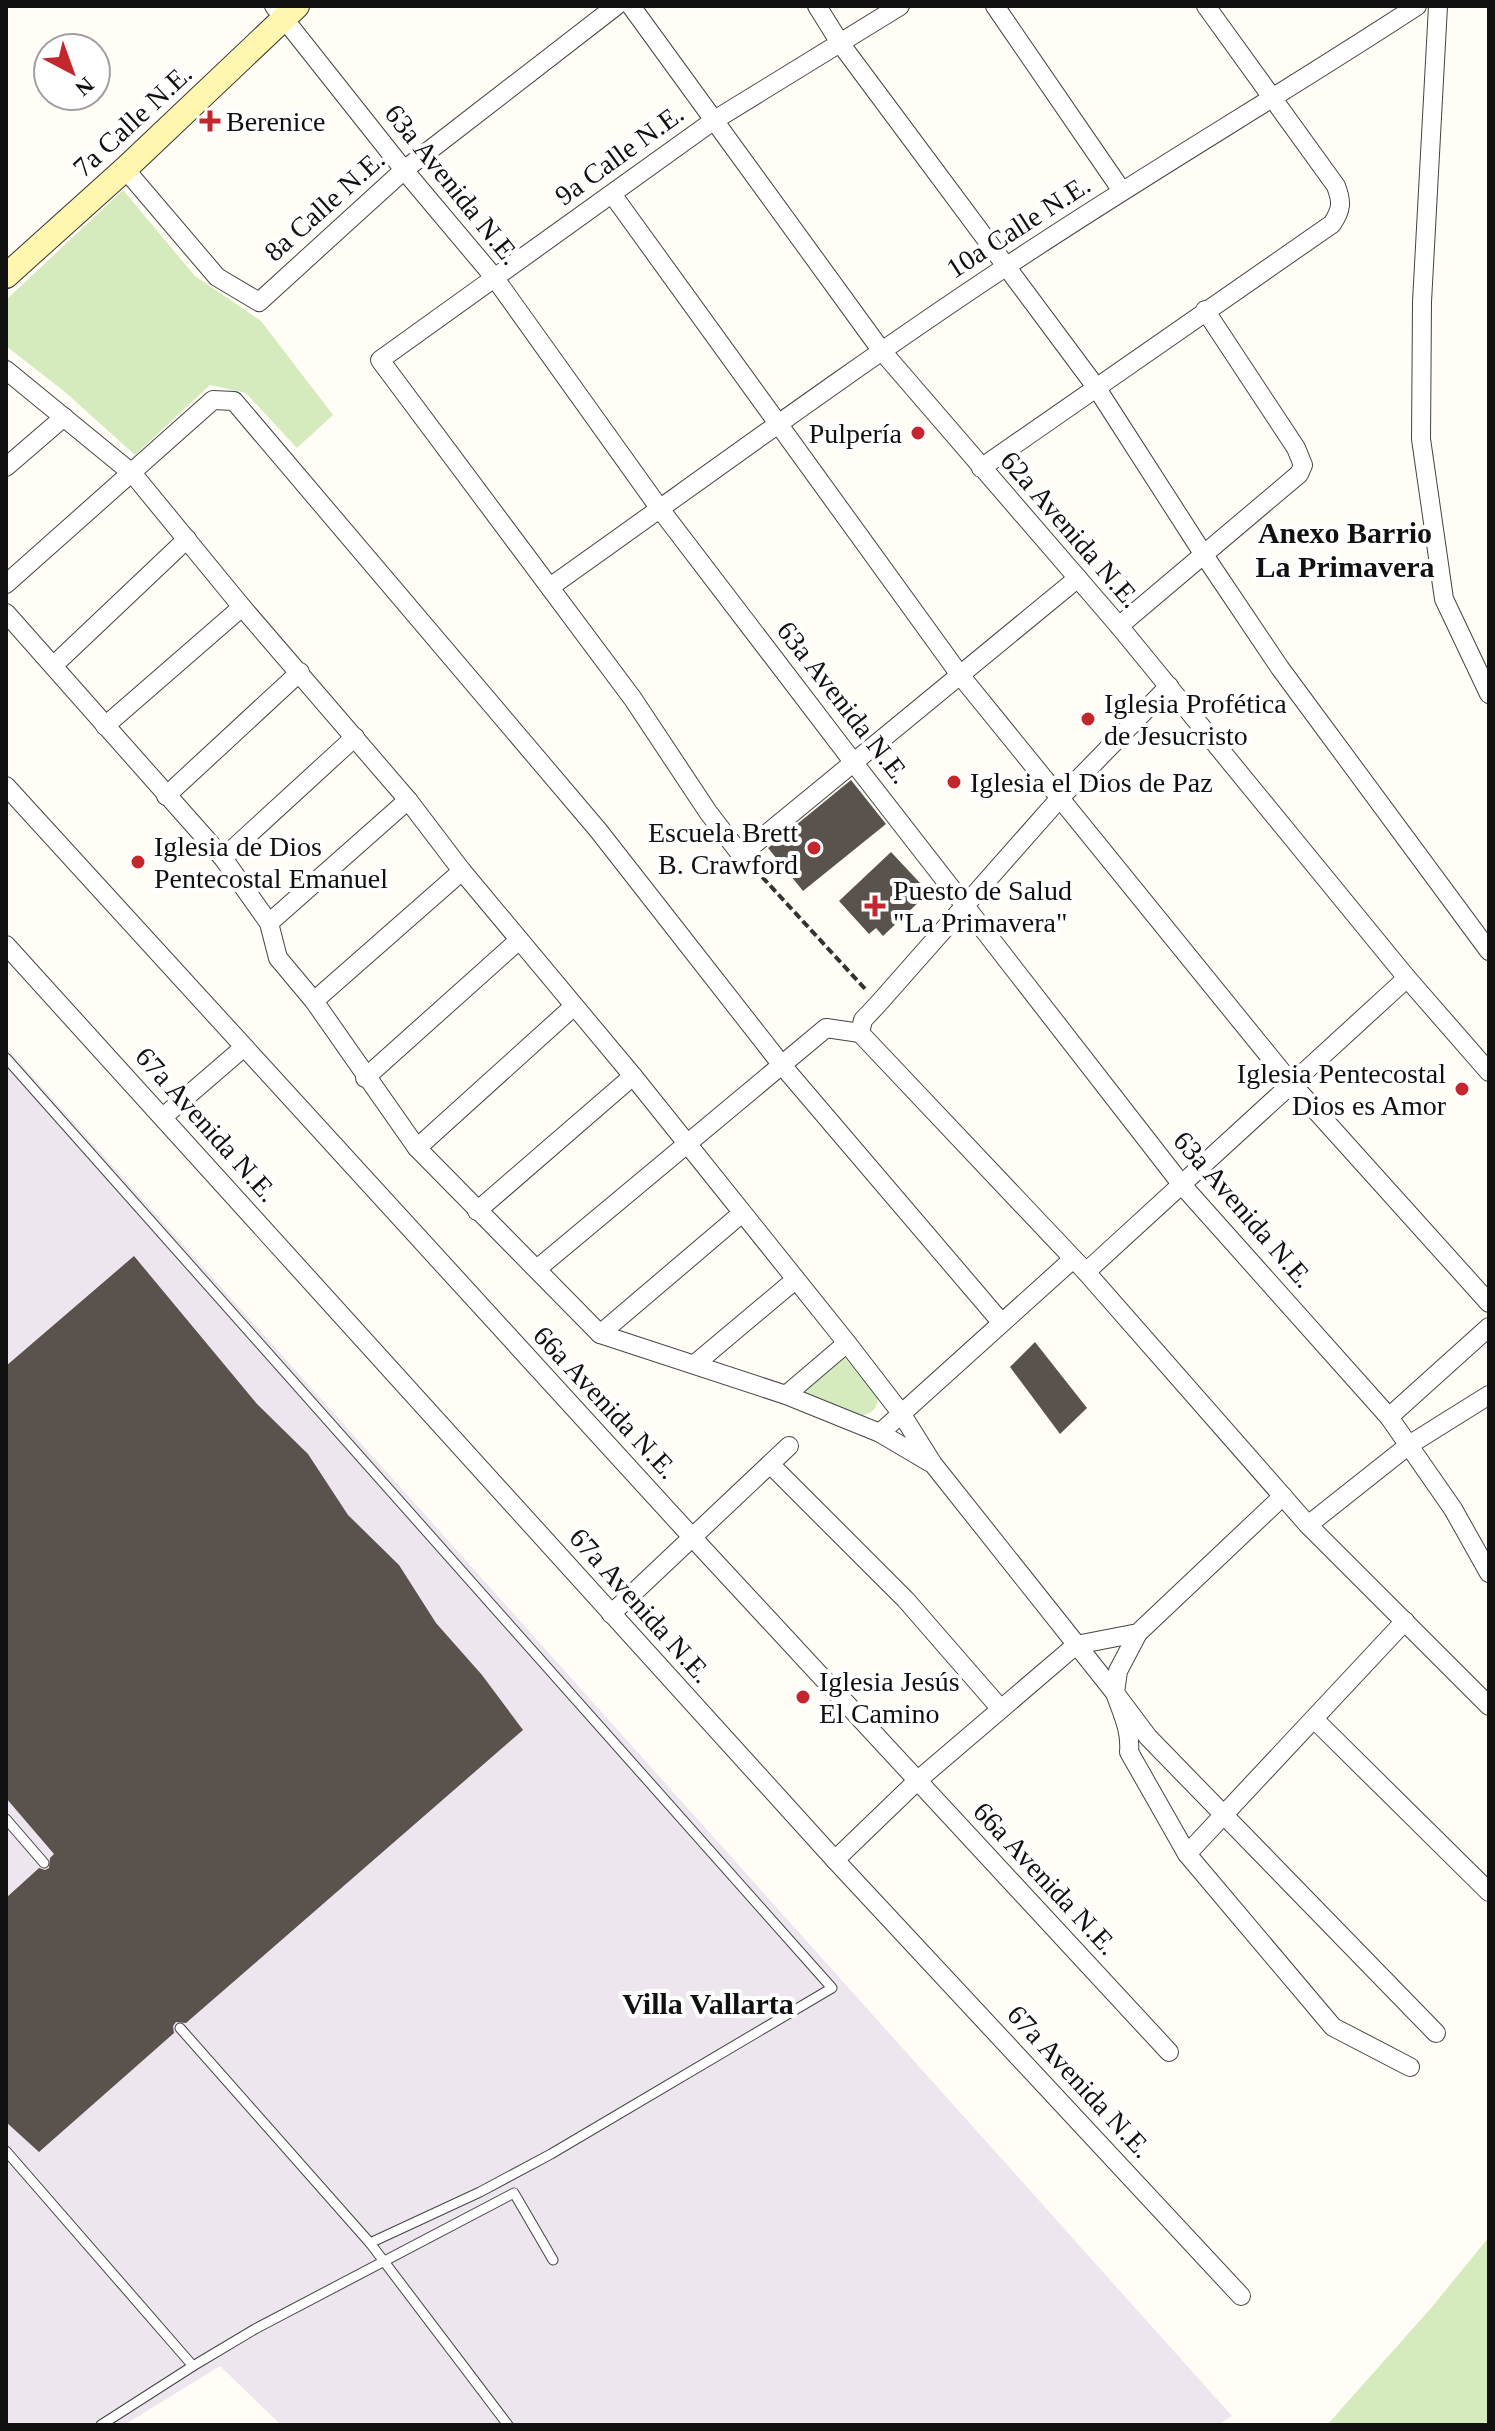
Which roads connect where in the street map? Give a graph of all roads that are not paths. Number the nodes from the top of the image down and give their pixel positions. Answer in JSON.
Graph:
{"nodes":[{"id":1,"x":616,"y":6,"type":"edge"},
{"id":2,"x":631,"y":6,"type":"edge"},
{"id":3,"x":817,"y":6,"type":"edge"},
{"id":4,"x":900,"y":6,"type":"edge"},
{"id":5,"x":995,"y":6,"type":"edge"},
{"id":6,"x":1206,"y":6,"type":"edge"},
{"id":7,"x":1417,"y":6,"type":"edge"},
{"id":8,"x":1438,"y":6,"type":"edge"},
{"id":9,"x":284,"y":10,"type":"edge"},
{"id":10,"x":840,"y":43,"type":"junction"},
{"id":11,"x":1272,"y":99,"type":"junction"},
{"id":12,"x":713,"y":121,"type":"junction"},
{"id":13,"x":125,"y":169,"type":"junction"},
{"id":14,"x":404,"y":170,"type":"junction"},
{"id":15,"x":1122,"y":191,"type":"junction"},
{"id":16,"x":612,"y":194,"type":"junction"},
{"id":17,"x":1006,"y":266,"type":"junction"},
{"id":18,"x":6,"y":276,"type":"edge"},
{"id":19,"x":494,"y":277,"type":"junction"},
{"id":20,"x":1205,"y":310,"type":"junction"},
{"id":21,"x":881,"y":350,"type":"junction"},
{"id":22,"x":6,"y":370,"type":"edge"},
{"id":23,"x":1096,"y":387,"type":"junction"},
{"id":24,"x":64,"y":417,"type":"junction"},
{"id":25,"x":779,"y":424,"type":"junction"},
{"id":26,"x":6,"y":467,"type":"edge"},
{"id":27,"x":981,"y":468,"type":"junction"},
{"id":28,"x":133,"y":474,"type":"junction"},
{"id":29,"x":660,"y":509,"type":"junction"},
{"id":30,"x":187,"y":539,"type":"junction"},
{"id":31,"x":1204,"y":555,"type":"junction"},
{"id":32,"x":1078,"y":578,"type":"junction"},
{"id":33,"x":6,"y":584,"type":"edge"},
{"id":34,"x":550,"y":587,"type":"junction"},
{"id":35,"x":242,"y":607,"type":"junction"},
{"id":36,"x":6,"y":613,"type":"edge"},
{"id":37,"x":1119,"y":626,"type":"junction"},
{"id":38,"x":54,"y":665,"type":"junction"},
{"id":39,"x":300,"y":672,"type":"junction"},
{"id":40,"x":960,"y":675,"type":"junction"},
{"id":41,"x":1169,"y":686,"type":"junction"},
{"id":42,"x":1489,"y":694,"type":"edge"},
{"id":43,"x":105,"y":726,"type":"junction"},
{"id":44,"x":355,"y":737,"type":"junction"},
{"id":45,"x":854,"y":763,"type":"junction"},
{"id":46,"x":8,"y":793,"type":"edge"},
{"id":47,"x":166,"y":796,"type":"junction"},
{"id":48,"x":1059,"y":799,"type":"junction"},
{"id":49,"x":408,"y":800,"type":"junction"},
{"id":50,"x":223,"y":858,"type":"junction"},
{"id":51,"x":462,"y":871,"type":"junction"},
{"id":52,"x":966,"y":905,"type":"junction"},
{"id":53,"x":269,"y":923,"type":"junction"},
{"id":54,"x":519,"y":940,"type":"junction"},
{"id":55,"x":6,"y":945,"type":"edge"},
{"id":56,"x":1489,"y":951,"type":"edge"},
{"id":57,"x":1407,"y":978,"type":"junction"},
{"id":58,"x":314,"y":1001,"type":"junction"},
{"id":59,"x":573,"y":1007,"type":"junction"},
{"id":60,"x":860,"y":1033,"type":"junction"},
{"id":61,"x":243,"y":1048,"type":"junction"},
{"id":62,"x":6,"y":1058,"type":"edge"},
{"id":63,"x":781,"y":1064,"type":"junction"},
{"id":64,"x":1489,"y":1072,"type":"edge"},
{"id":65,"x":633,"y":1076,"type":"junction"},
{"id":66,"x":365,"y":1078,"type":"junction"},
{"id":67,"x":1291,"y":1083,"type":"junction"},
{"id":68,"x":163,"y":1117,"type":"junction"},
{"id":69,"x":686,"y":1145,"type":"junction"},
{"id":70,"x":417,"y":1148,"type":"junction"},
{"id":71,"x":1182,"y":1185,"type":"junction"},
{"id":72,"x":477,"y":1211,"type":"junction"},
{"id":73,"x":741,"y":1214,"type":"junction"},
{"id":74,"x":1080,"y":1265,"type":"junction"},
{"id":75,"x":537,"y":1269,"type":"junction"},
{"id":76,"x":795,"y":1280,"type":"junction"},
{"id":77,"x":1489,"y":1303,"type":"edge"},
{"id":78,"x":1001,"y":1322,"type":"junction"},
{"id":79,"x":1489,"y":1327,"type":"edge"},
{"id":80,"x":600,"y":1334,"type":"junction"},
{"id":81,"x":847,"y":1343,"type":"junction"},
{"id":82,"x":695,"y":1364,"type":"junction"},
{"id":83,"x":786,"y":1395,"type":"junction"},
{"id":84,"x":1489,"y":1395,"type":"edge"},
{"id":85,"x":901,"y":1413,"type":"junction"},
{"id":86,"x":1389,"y":1417,"type":"junction"},
{"id":87,"x":880,"y":1433,"type":"junction"},
{"id":88,"x":1409,"y":1445,"type":"junction"},
{"id":89,"x":789,"y":1446,"type":"dead end"},
{"id":90,"x":770,"y":1464,"type":"junction"},
{"id":91,"x":933,"y":1464,"type":"junction"},
{"id":92,"x":1283,"y":1496,"type":"junction"},
{"id":93,"x":1308,"y":1525,"type":"junction"},
{"id":94,"x":692,"y":1537,"type":"junction"},
{"id":95,"x":1489,"y":1573,"type":"edge"},
{"id":96,"x":611,"y":1614,"type":"junction"},
{"id":97,"x":1405,"y":1621,"type":"junction"},
{"id":98,"x":1138,"y":1633,"type":"junction"},
{"id":99,"x":1066,"y":1653,"type":"junction"},
{"id":100,"x":1115,"y":1693,"type":"junction"},
{"id":101,"x":1489,"y":1706,"type":"edge"},
{"id":102,"x":1000,"y":1708,"type":"junction"},
{"id":103,"x":1314,"y":1719,"type":"junction"},
{"id":104,"x":918,"y":1780,"type":"junction"},
{"id":105,"x":1223,"y":1815,"type":"junction"},
{"id":106,"x":6,"y":1819,"type":"edge"},
{"id":107,"x":1187,"y":1854,"type":"junction"},
{"id":108,"x":835,"y":1860,"type":"junction"},
{"id":109,"x":44,"y":1863,"type":"dead end"},
{"id":110,"x":1489,"y":1892,"type":"edge"},
{"id":111,"x":180,"y":2028,"type":"dead end"},
{"id":112,"x":1436,"y":2033,"type":"dead end"},
{"id":113,"x":1169,"y":2052,"type":"dead end"},
{"id":114,"x":1410,"y":2067,"type":"dead end"},
{"id":115,"x":6,"y":2151,"type":"edge"},
{"id":116,"x":10,"y":2164,"type":"edge"},
{"id":117,"x":370,"y":2243,"type":"junction"},
{"id":118,"x":383,"y":2260,"type":"junction"},
{"id":119,"x":553,"y":2260,"type":"dead end"},
{"id":120,"x":1241,"y":2296,"type":"dead end"},
{"id":121,"x":193,"y":2366,"type":"junction"},
{"id":122,"x":101,"y":2425,"type":"edge"},
{"id":123,"x":508,"y":2425,"type":"edge"}],
"edges":[{"from":1,"to":14,"type":"street","name":"8a Calle N.E."},
{"from":2,"to":12,"type":"street","name":"62a Avenida N.E."},
{"from":3,"to":10,"type":"street"},
{"from":4,"to":10,"type":"street","name":"9a Calle N.E."},
{"from":5,"to":15,"type":"street"},
{"from":6,"to":11,"type":"street"},
{"from":7,"to":11,"type":"street","name":"10a Calle N.E."},
{"from":8,"to":42,"type":"street"},
{"from":9,"to":13,"type":"street","name":"7a Calle N.E."},
{"from":9,"to":14,"type":"street","name":"63a Avenida N.E."},
{"from":10,"to":12,"type":"street","name":"9a Calle N.E."},
{"from":10,"to":17,"type":"street"},
{"from":11,"to":15,"type":"street","name":"10a Calle N.E."},
{"from":11,"to":20,"type":"street"},
{"from":12,"to":16,"type":"street","name":"9a Calle N.E."},
{"from":12,"to":21,"type":"street","name":"62a Avenida N.E."},
{"from":13,"to":14,"type":"street","name":"8a Calle N.E."},
{"from":13,"to":18,"type":"street","name":"7a Calle N.E."},
{"from":14,"to":19,"type":"street","name":"63a Avenida N.E."},
{"from":15,"to":17,"type":"street","name":"10a Calle N.E."},
{"from":16,"to":19,"type":"street","name":"9a Calle N.E."},
{"from":16,"to":25,"type":"street"},
{"from":17,"to":21,"type":"street","name":"10a Calle N.E."},
{"from":17,"to":23,"type":"street"},
{"from":19,"to":29,"type":"street","name":"63a Avenida N.E."},
{"from":19,"to":34,"type":"street","name":"9a Calle N.E."},
{"from":20,"to":23,"type":"street"},
{"from":20,"to":31,"type":"street"},
{"from":21,"to":25,"type":"street","name":"10a Calle N.E."},
{"from":21,"to":27,"type":"street","name":"62a Avenida N.E."},
{"from":22,"to":24,"type":"street"},
{"from":23,"to":27,"type":"street"},
{"from":23,"to":31,"type":"street"},
{"from":24,"to":26,"type":"street"},
{"from":24,"to":28,"type":"street"},
{"from":25,"to":29,"type":"street","name":"10a Calle N.E."},
{"from":25,"to":40,"type":"street"},
{"from":27,"to":32,"type":"street","name":"62a Avenida N.E."},
{"from":28,"to":30,"type":"street"},
{"from":28,"to":33,"type":"street"},
{"from":28,"to":63,"type":"street"},
{"from":29,"to":34,"type":"street","name":"10a Calle N.E."},
{"from":29,"to":45,"type":"street","name":"63a Avenida N.E."},
{"from":30,"to":35,"type":"street"},
{"from":30,"to":38,"type":"street"},
{"from":31,"to":37,"type":"street"},
{"from":31,"to":56,"type":"street"},
{"from":32,"to":37,"type":"street","name":"62a Avenida N.E."},
{"from":32,"to":40,"type":"street"},
{"from":34,"to":45,"type":"street"},
{"from":35,"to":39,"type":"street"},
{"from":35,"to":43,"type":"street"},
{"from":36,"to":38,"type":"street"},
{"from":37,"to":41,"type":"street","name":"62a Avenida N.E."},
{"from":38,"to":43,"type":"street"},
{"from":39,"to":44,"type":"street"},
{"from":39,"to":47,"type":"street"},
{"from":40,"to":45,"type":"street"},
{"from":40,"to":48,"type":"street"},
{"from":41,"to":48,"type":"street"},
{"from":41,"to":57,"type":"street","name":"62a Avenida N.E."},
{"from":43,"to":47,"type":"street"},
{"from":44,"to":49,"type":"street"},
{"from":44,"to":50,"type":"street"},
{"from":45,"to":52,"type":"street","name":"63a Avenida N.E."},
{"from":46,"to":61,"type":"street","name":"66a Avenida N.E."},
{"from":47,"to":50,"type":"street"},
{"from":48,"to":52,"type":"street"},
{"from":48,"to":67,"type":"street"},
{"from":49,"to":51,"type":"street"},
{"from":49,"to":53,"type":"street"},
{"from":50,"to":53,"type":"street"},
{"from":51,"to":54,"type":"street"},
{"from":51,"to":58,"type":"street"},
{"from":52,"to":60,"type":"street"},
{"from":52,"to":71,"type":"street","name":"63a Avenida N.E."},
{"from":53,"to":58,"type":"street"},
{"from":54,"to":59,"type":"street"},
{"from":54,"to":66,"type":"street"},
{"from":55,"to":68,"type":"street","name":"67a Avenida N.E."},
{"from":57,"to":64,"type":"street","name":"62a Avenida N.E."},
{"from":57,"to":67,"type":"street"},
{"from":58,"to":66,"type":"street"},
{"from":59,"to":65,"type":"street"},
{"from":59,"to":70,"type":"street"},
{"from":60,"to":63,"type":"street"},
{"from":60,"to":74,"type":"street"},
{"from":61,"to":68,"type":"street"},
{"from":61,"to":94,"type":"street","name":"66a Avenida N.E."},
{"from":62,"to":117,"type":"lane"},
{"from":63,"to":69,"type":"street"},
{"from":63,"to":78,"type":"street"},
{"from":65,"to":69,"type":"street"},
{"from":65,"to":72,"type":"street"},
{"from":66,"to":70,"type":"street"},
{"from":67,"to":71,"type":"street"},
{"from":67,"to":77,"type":"street"},
{"from":68,"to":96,"type":"street","name":"67a Avenida N.E."},
{"from":69,"to":73,"type":"street"},
{"from":69,"to":75,"type":"street"},
{"from":70,"to":72,"type":"street"},
{"from":71,"to":74,"type":"street"},
{"from":71,"to":86,"type":"street","name":"63a Avenida N.E."},
{"from":72,"to":75,"type":"street"},
{"from":73,"to":76,"type":"street"},
{"from":73,"to":80,"type":"street"},
{"from":74,"to":78,"type":"street"},
{"from":74,"to":92,"type":"street"},
{"from":75,"to":80,"type":"street"},
{"from":76,"to":81,"type":"street"},
{"from":76,"to":82,"type":"street"},
{"from":78,"to":85,"type":"street"},
{"from":79,"to":86,"type":"street"},
{"from":80,"to":82,"type":"street"},
{"from":81,"to":83,"type":"street"},
{"from":81,"to":85,"type":"street"},
{"from":82,"to":83,"type":"street"},
{"from":83,"to":87,"type":"street"},
{"from":84,"to":88,"type":"street"},
{"from":85,"to":87,"type":"street"},
{"from":85,"to":91,"type":"street"},
{"from":86,"to":88,"type":"street","name":"63a Avenida N.E."},
{"from":87,"to":91,"type":"street"},
{"from":88,"to":93,"type":"street"},
{"from":88,"to":95,"type":"street","name":"63a Avenida N.E."},
{"from":89,"to":90,"type":"street"},
{"from":90,"to":94,"type":"street"},
{"from":90,"to":102,"type":"street"},
{"from":91,"to":99,"type":"street"},
{"from":92,"to":93,"type":"street"},
{"from":92,"to":98,"type":"street"},
{"from":93,"to":97,"type":"street"},
{"from":94,"to":96,"type":"street"},
{"from":94,"to":104,"type":"street","name":"66a Avenida N.E."},
{"from":96,"to":108,"type":"street","name":"67a Avenida N.E."},
{"from":97,"to":101,"type":"street"},
{"from":97,"to":103,"type":"street"},
{"from":98,"to":99,"type":"street"},
{"from":98,"to":100,"type":"street"},
{"from":99,"to":100,"type":"street"},
{"from":99,"to":102,"type":"street"},
{"from":100,"to":105,"type":"street"},
{"from":100,"to":107,"type":"street"},
{"from":102,"to":104,"type":"street"},
{"from":103,"to":105,"type":"street"},
{"from":103,"to":110,"type":"street"},
{"from":104,"to":108,"type":"street"},
{"from":104,"to":113,"type":"street","name":"66a Avenida N.E."},
{"from":105,"to":107,"type":"street"},
{"from":105,"to":112,"type":"street"},
{"from":106,"to":109,"type":"lane"},
{"from":107,"to":114,"type":"street"},
{"from":108,"to":120,"type":"street","name":"67a Avenida N.E."},
{"from":111,"to":117,"type":"lane"},
{"from":115,"to":116,"type":"lane"},
{"from":116,"to":121,"type":"lane"},
{"from":117,"to":118,"type":"lane"},
{"from":118,"to":119,"type":"lane"},
{"from":118,"to":121,"type":"lane"},
{"from":118,"to":123,"type":"lane"},
{"from":121,"to":122,"type":"lane"}]}
